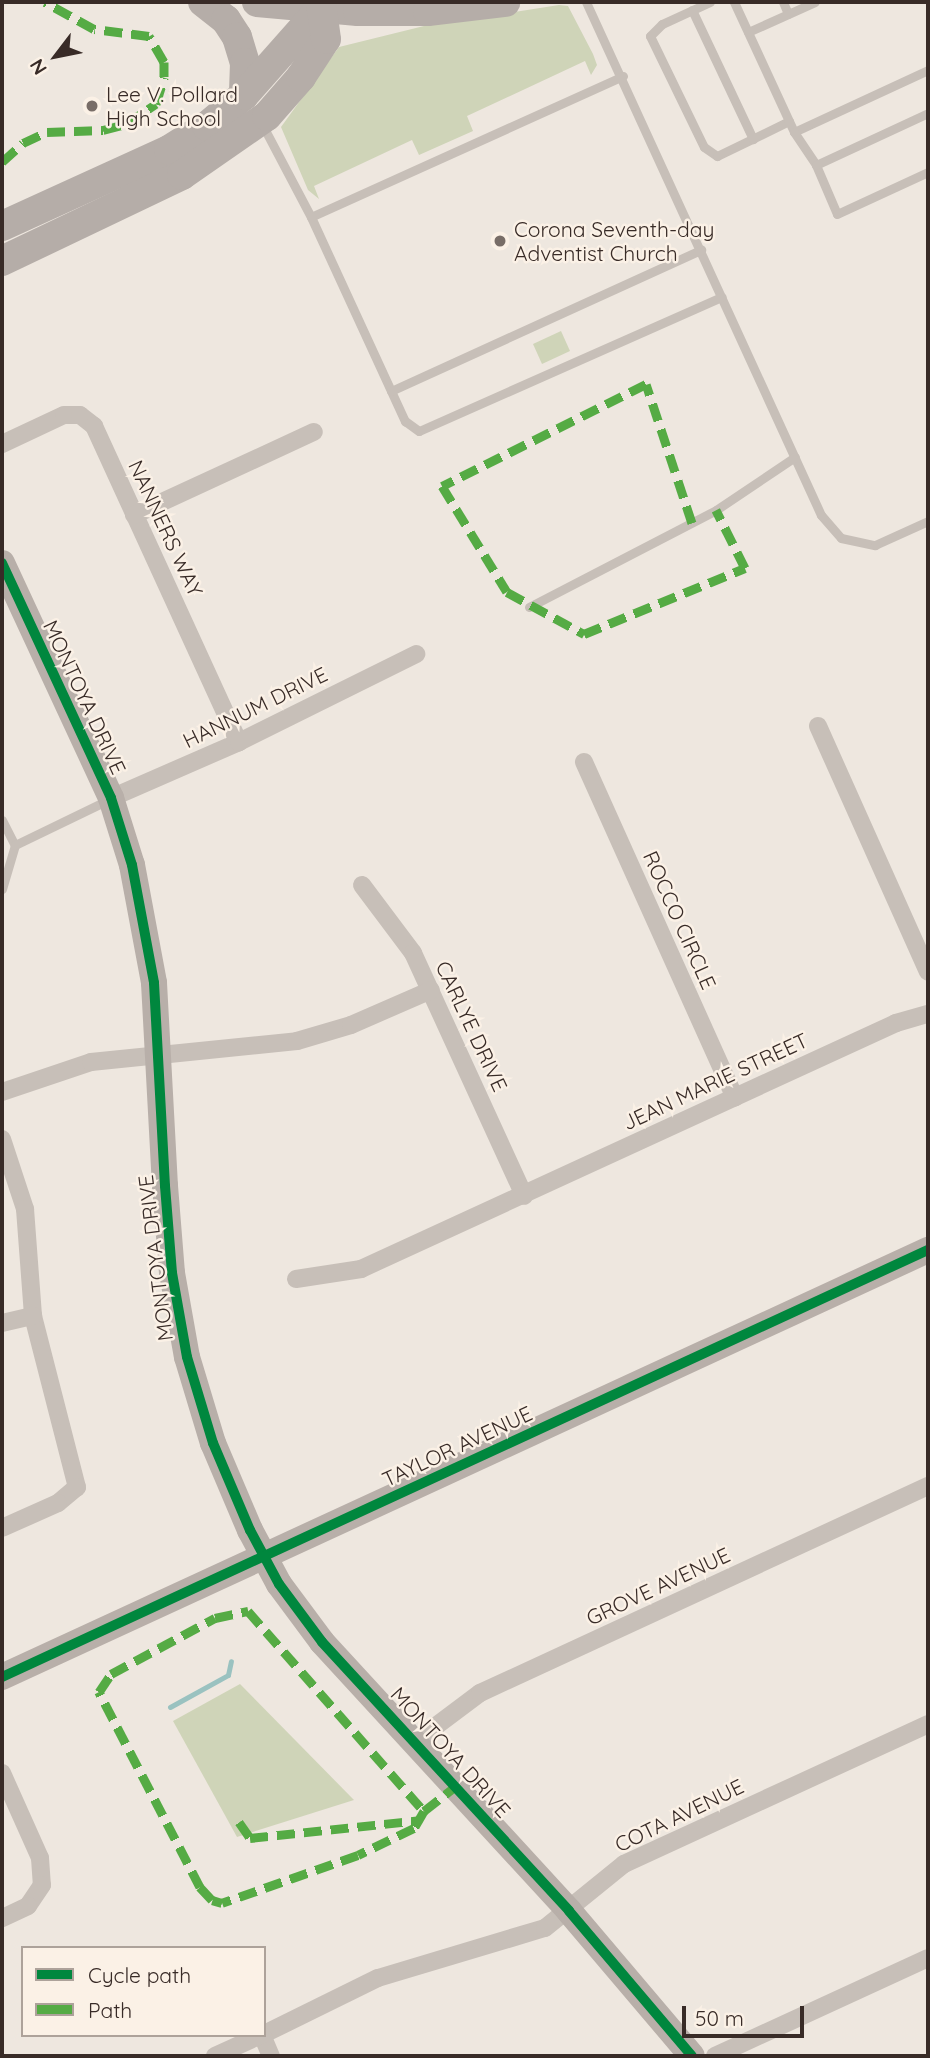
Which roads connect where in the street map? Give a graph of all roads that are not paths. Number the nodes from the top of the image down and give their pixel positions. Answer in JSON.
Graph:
{"nodes":[{"id":1,"x":203,"y":2,"type":"edge"},
{"id":2,"x":257,"y":2,"type":"edge"},
{"id":3,"x":505,"y":2,"type":"edge"},
{"id":4,"x":586,"y":2,"type":"edge"},
{"id":5,"x":710,"y":2,"type":"edge"},
{"id":6,"x":734,"y":2,"type":"edge"},
{"id":7,"x":783,"y":2,"type":"edge"},
{"id":8,"x":815,"y":2,"type":"edge"},
{"id":9,"x":321,"y":5,"type":"edge"},
{"id":10,"x":692,"y":10,"type":"junction"},
{"id":11,"x":788,"y":14,"type":"junction"},
{"id":12,"x":748,"y":32,"type":"junction"},
{"id":13,"x":928,"y":70,"type":"edge"},
{"id":14,"x":623,"y":76,"type":"junction"},
{"id":15,"x":244,"y":95,"type":"junction"},
{"id":16,"x":928,"y":113,"type":"edge"},
{"id":17,"x":260,"y":121,"type":"junction"},
{"id":18,"x":789,"y":121,"type":"junction"},
{"id":19,"x":794,"y":132,"type":"junction"},
{"id":20,"x":753,"y":139,"type":"junction"},
{"id":21,"x":816,"y":165,"type":"junction"},
{"id":22,"x":928,"y":172,"type":"edge"},
{"id":23,"x":311,"y":217,"type":"junction"},
{"id":24,"x":2,"y":226,"type":"edge"},
{"id":25,"x":701,"y":250,"type":"junction"},
{"id":26,"x":2,"y":261,"type":"edge"},
{"id":27,"x":722,"y":297,"type":"junction"},
{"id":28,"x":391,"y":391,"type":"junction"},
{"id":29,"x":314,"y":432,"type":"dead end"},
{"id":30,"x":2,"y":444,"type":"edge"},
{"id":31,"x":795,"y":457,"type":"junction"},
{"id":32,"x":134,"y":514,"type":"junction"},
{"id":33,"x":928,"y":521,"type":"edge"},
{"id":34,"x":2,"y":563,"type":"edge"},
{"id":35,"x":529,"y":607,"type":"dead end"},
{"id":36,"x":416,"y":654,"type":"dead end"},
{"id":37,"x":818,"y":726,"type":"dead end"},
{"id":38,"x":239,"y":742,"type":"junction"},
{"id":39,"x":584,"y":762,"type":"dead end"},
{"id":40,"x":111,"y":799,"type":"junction"},
{"id":41,"x":2,"y":820,"type":"edge"},
{"id":42,"x":15,"y":845,"type":"junction"},
{"id":43,"x":362,"y":885,"type":"dead end"},
{"id":44,"x":2,"y":889,"type":"edge"},
{"id":45,"x":928,"y":972,"type":"edge"},
{"id":46,"x":431,"y":990,"type":"junction"},
{"id":47,"x":928,"y":1014,"type":"edge"},
{"id":48,"x":159,"y":1055,"type":"junction"},
{"id":49,"x":2,"y":1092,"type":"edge"},
{"id":50,"x":735,"y":1098,"type":"junction"},
{"id":51,"x":2,"y":1139,"type":"edge"},
{"id":52,"x":524,"y":1195,"type":"junction"},
{"id":53,"x":928,"y":1250,"type":"edge"},
{"id":54,"x":296,"y":1279,"type":"dead end"},
{"id":55,"x":33,"y":1317,"type":"junction"},
{"id":56,"x":2,"y":1323,"type":"edge"},
{"id":57,"x":928,"y":1486,"type":"edge"},
{"id":58,"x":2,"y":1528,"type":"edge"},
{"id":59,"x":263,"y":1557,"type":"junction"},
{"id":60,"x":2,"y":1677,"type":"edge"},
{"id":61,"x":928,"y":1724,"type":"edge"},
{"id":62,"x":416,"y":1741,"type":"junction"},
{"id":63,"x":2,"y":1773,"type":"edge"},
{"id":64,"x":569,"y":1910,"type":"junction"},
{"id":65,"x":2,"y":1918,"type":"edge"},
{"id":66,"x":928,"y":1958,"type":"edge"},
{"id":67,"x":266,"y":2033,"type":"edge"},
{"id":68,"x":258,"y":2037,"type":"edge"},
{"id":69,"x":263,"y":2037,"type":"edge"},
{"id":70,"x":215,"y":2056,"type":"edge"},
{"id":71,"x":271,"y":2056,"type":"edge"},
{"id":72,"x":692,"y":2056,"type":"edge"},
{"id":73,"x":715,"y":2056,"type":"edge"}],
"edges":[{"from":1,"to":15,"type":"main road"},
{"from":2,"to":9,"type":"main road"},
{"from":3,"to":9,"type":"main road"},
{"from":4,"to":14,"type":"lane"},
{"from":5,"to":10,"type":"lane"},
{"from":6,"to":12,"type":"lane"},
{"from":7,"to":11,"type":"lane"},
{"from":8,"to":11,"type":"lane"},
{"from":9,"to":15,"type":"main road"},
{"from":9,"to":17,"type":"main road"},
{"from":10,"to":20,"type":"lane"},
{"from":10,"to":20,"type":"lane"},
{"from":11,"to":12,"type":"lane"},
{"from":12,"to":18,"type":"lane"},
{"from":13,"to":19,"type":"lane"},
{"from":14,"to":23,"type":"lane"},
{"from":14,"to":25,"type":"lane"},
{"from":15,"to":24,"type":"main road"},
{"from":16,"to":21,"type":"lane"},
{"from":17,"to":23,"type":"lane"},
{"from":17,"to":26,"type":"main road"},
{"from":18,"to":19,"type":"lane"},
{"from":18,"to":20,"type":"lane"},
{"from":19,"to":21,"type":"lane"},
{"from":21,"to":22,"type":"lane"},
{"from":23,"to":28,"type":"lane"},
{"from":25,"to":27,"type":"lane"},
{"from":25,"to":28,"type":"lane"},
{"from":27,"to":28,"type":"lane"},
{"from":27,"to":31,"type":"lane"},
{"from":29,"to":32,"type":"street"},
{"from":30,"to":32,"type":"street","name":"NANNERS WAY"},
{"from":31,"to":33,"type":"lane"},
{"from":31,"to":35,"type":"lane"},
{"from":32,"to":38,"type":"street","name":"NANNERS WAY"},
{"from":34,"to":40,"type":"street","name":"MONTOYA DRIVE"},
{"from":36,"to":38,"type":"street","name":"HANNUM DRIVE"},
{"from":37,"to":45,"type":"street"},
{"from":38,"to":40,"type":"street","name":"HANNUM DRIVE"},
{"from":39,"to":50,"type":"street","name":"ROCCO CIRCLE"},
{"from":40,"to":42,"type":"lane"},
{"from":40,"to":48,"type":"street","name":"MONTOYA DRIVE"},
{"from":41,"to":42,"type":"lane"},
{"from":42,"to":44,"type":"lane"},
{"from":43,"to":46,"type":"street","name":"CARLYE DRIVE"},
{"from":46,"to":48,"type":"street"},
{"from":46,"to":52,"type":"street","name":"CARLYE DRIVE"},
{"from":47,"to":50,"type":"street","name":"JEAN MARIE STREET"},
{"from":48,"to":49,"type":"street"},
{"from":48,"to":59,"type":"street","name":"MONTOYA DRIVE"},
{"from":50,"to":52,"type":"street","name":"JEAN MARIE STREET"},
{"from":51,"to":55,"type":"street"},
{"from":52,"to":54,"type":"street","name":"JEAN MARIE STREET"},
{"from":53,"to":59,"type":"street","name":"TAYLOR AVENUE"},
{"from":55,"to":56,"type":"street"},
{"from":55,"to":58,"type":"street"},
{"from":57,"to":62,"type":"street","name":"GROVE AVENUE"},
{"from":59,"to":60,"type":"street","name":"TAYLOR AVENUE"},
{"from":59,"to":62,"type":"street","name":"MONTOYA DRIVE"},
{"from":61,"to":64,"type":"street","name":"COTA AVENUE"},
{"from":62,"to":64,"type":"street","name":"MONTOYA DRIVE"},
{"from":63,"to":65,"type":"street"},
{"from":64,"to":67,"type":"street","name":"COTA AVENUE"},
{"from":64,"to":72,"type":"street","name":"MONTOYA DRIVE"},
{"from":66,"to":73,"type":"street"},
{"from":68,"to":70,"type":"street","name":"COTA AVENUE"},
{"from":69,"to":71,"type":"street"}]}
